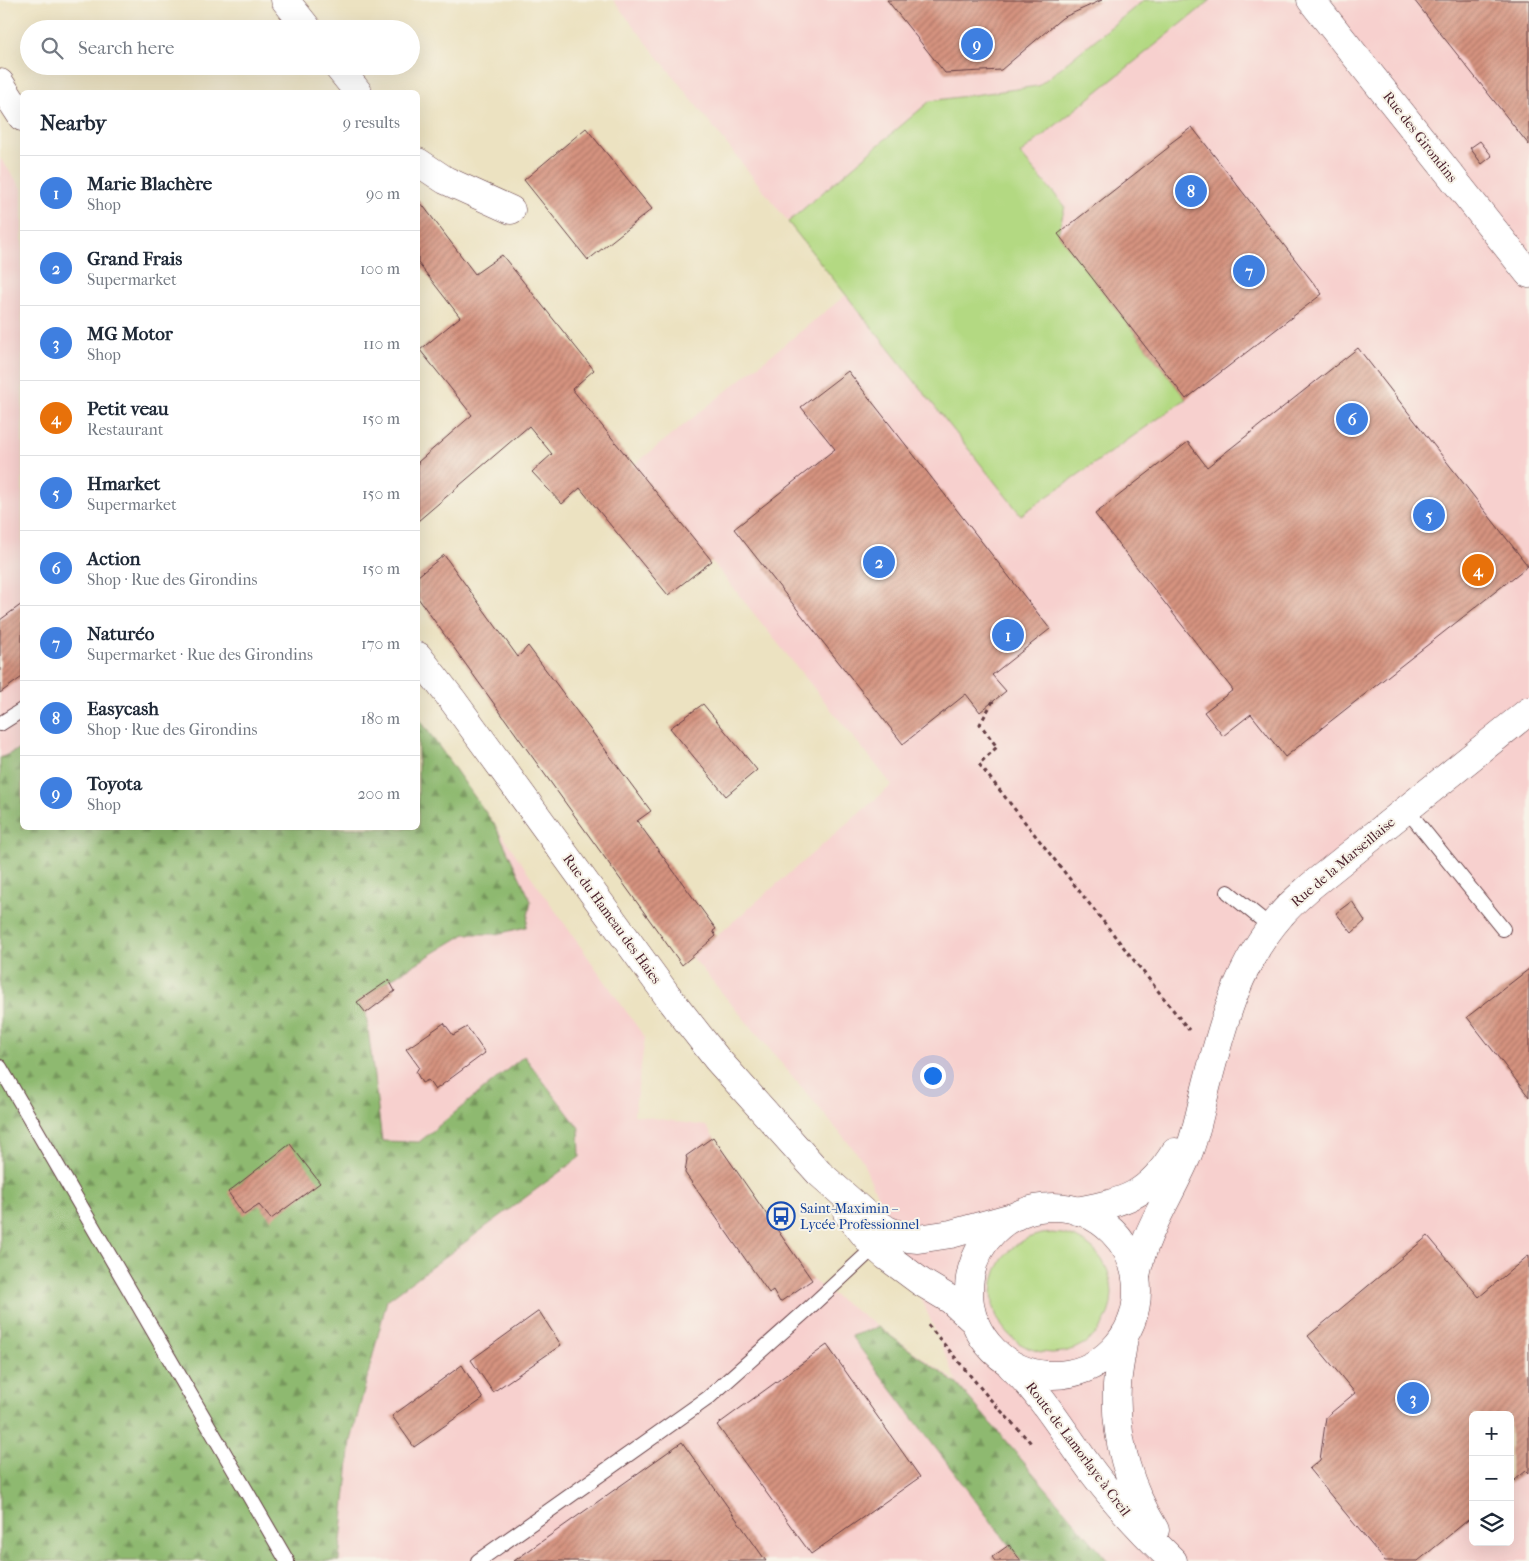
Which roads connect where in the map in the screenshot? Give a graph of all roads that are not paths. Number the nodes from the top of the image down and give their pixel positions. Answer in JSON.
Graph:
{"nodes":[{"id":1,"x":285,"y":0,"type":"edge"},
{"id":2,"x":1311,"y":0,"type":"edge"},
{"id":3,"x":301,"y":20,"type":"edge"},
{"id":4,"x":344,"y":75,"type":"edge"},
{"id":5,"x":0,"y":83,"type":"edge"},
{"id":6,"x":356,"y":90,"type":"edge"},
{"id":7,"x":20,"y":114,"type":"edge"},
{"id":8,"x":420,"y":163,"type":"edge"},
{"id":9,"x":511,"y":210,"type":"dead end"},
{"id":10,"x":1529,"y":274,"type":"edge"},
{"id":11,"x":420,"y":659,"type":"edge"},
{"id":12,"x":20,"y":711,"type":"edge"},
{"id":13,"x":1529,"y":712,"type":"edge"},
{"id":14,"x":0,"y":724,"type":"edge"},
{"id":15,"x":1407,"y":810,"type":"junction"},
{"id":16,"x":1228,"y":892,"type":"dead end"},
{"id":17,"x":1271,"y":927,"type":"junction"},
{"id":18,"x":1503,"y":930,"type":"dead end"},
{"id":19,"x":0,"y":1067,"type":"edge"},
{"id":20,"x":1207,"y":1085,"type":"junction"},
{"id":21,"x":1077,"y":1211,"type":"junction"},
{"id":22,"x":1016,"y":1216,"type":"junction"},
{"id":23,"x":881,"y":1238,"type":"junction"},
{"id":24,"x":1136,"y":1276,"type":"junction"},
{"id":25,"x":975,"y":1322,"type":"junction"},
{"id":26,"x":1124,"y":1336,"type":"junction"},
{"id":27,"x":1004,"y":1360,"type":"junction"},
{"id":28,"x":286,"y":1561,"type":"edge"},
{"id":29,"x":478,"y":1561,"type":"edge"},
{"id":30,"x":1174,"y":1561,"type":"edge"}],
"edges":[{"from":1,"to":3,"type":"street"},
{"from":2,"to":10,"type":"street","name":"Rue des Girondins"},
{"from":4,"to":6,"type":"street"},
{"from":5,"to":7,"type":"street"},
{"from":8,"to":9,"type":"street"},
{"from":11,"to":23,"type":"street","name":"Rue du Hameau des Haies"},
{"from":12,"to":14,"type":"lane"},
{"from":13,"to":15,"type":"street","name":"Rue de la Marseillaise"},
{"from":15,"to":17,"type":"street","name":"Rue de la Marseillaise"},
{"from":15,"to":18,"type":"lane"},
{"from":16,"to":17,"type":"lane"},
{"from":17,"to":20,"type":"street","name":"Rue de la Marseillaise"},
{"from":19,"to":28,"type":"lane"},
{"from":20,"to":21,"type":"street","name":"Rue de la Marseillaise"},
{"from":20,"to":24,"type":"street","name":"Rue de la Marseillaise"},
{"from":21,"to":22,"type":"street"},
{"from":21,"to":24,"type":"street"},
{"from":22,"to":23,"type":"street","name":"Rue du Hameau des Haies"},
{"from":22,"to":25,"type":"street"},
{"from":23,"to":25,"type":"street","name":"Rue du Hameau des Haies"},
{"from":23,"to":29,"type":"lane"},
{"from":24,"to":26,"type":"street"},
{"from":25,"to":27,"type":"street"},
{"from":26,"to":27,"type":"street"},
{"from":26,"to":30,"type":"street","name":"Route de Lamorlaye à Creil"},
{"from":27,"to":30,"type":"street","name":"Route de Lamorlaye à Creil"}]}
